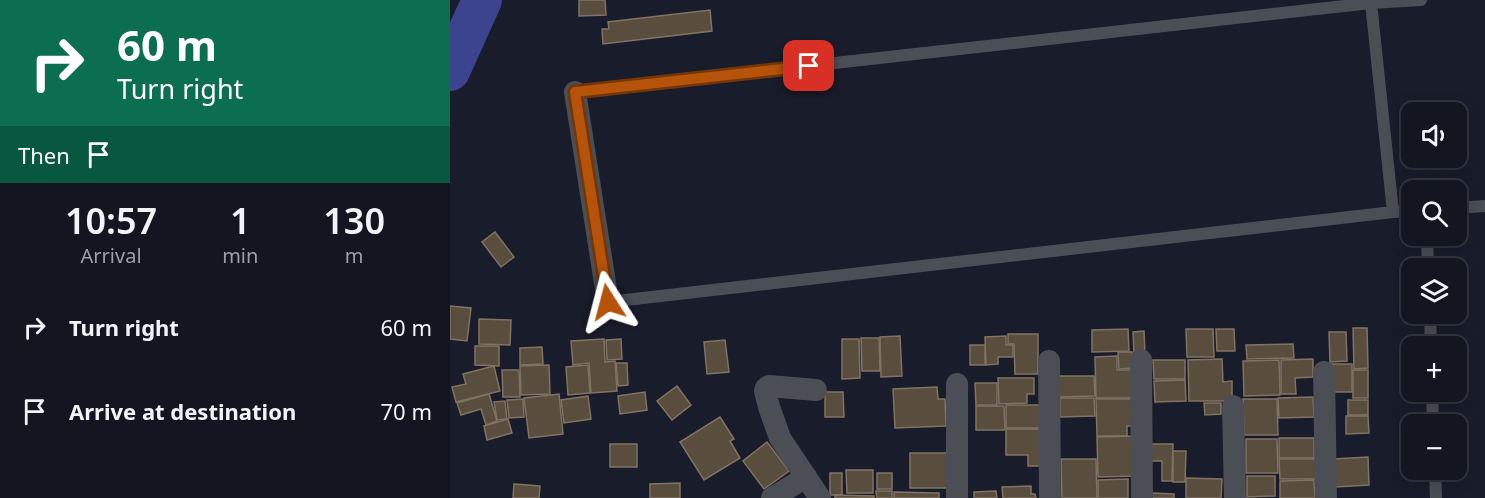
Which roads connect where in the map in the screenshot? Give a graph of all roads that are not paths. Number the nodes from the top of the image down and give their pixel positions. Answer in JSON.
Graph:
{"nodes":[{"id":1,"x":1421,"y":0,"type":"edge"},
{"id":2,"x":1371,"y":3,"type":"junction"},
{"id":3,"x":575,"y":92,"type":"joint"},
{"id":4,"x":1485,"y":206,"type":"edge"},
{"id":5,"x":1467,"y":207,"type":"edge"},
{"id":6,"x":1393,"y":212,"type":"junction"},
{"id":7,"x":1401,"y":212,"type":"edge"},
{"id":8,"x":608,"y":302,"type":"joint"},
{"id":9,"x":1141,"y":360,"type":"dead end"},
{"id":10,"x":1049,"y":361,"type":"dead end"},
{"id":11,"x":1324,"y":372,"type":"dead end"},
{"id":12,"x":957,"y":384,"type":"dead end"},
{"id":13,"x":816,"y":390,"type":"dead end"},
{"id":14,"x":1233,"y":406,"type":"dead end"},
{"id":15,"x":806,"y":477,"type":"junction"},
{"id":16,"x":1435,"y":480,"type":"edge"},
{"id":17,"x":772,"y":498,"type":"edge"},
{"id":18,"x":820,"y":498,"type":"edge"},
{"id":19,"x":957,"y":498,"type":"edge"},
{"id":20,"x":1050,"y":498,"type":"edge"},
{"id":21,"x":1142,"y":498,"type":"edge"},
{"id":22,"x":1235,"y":498,"type":"edge"},
{"id":23,"x":1326,"y":498,"type":"edge"},
{"id":24,"x":1436,"y":498,"type":"edge"}],
"edges":[{"from":1,"to":2,"type":"lane"},
{"from":2,"to":3,"type":"lane"},
{"from":2,"to":6,"type":"lane"},
{"from":3,"to":8,"type":"street"},
{"from":4,"to":5,"type":"lane"},
{"from":6,"to":7,"type":"lane"},
{"from":6,"to":8,"type":"lane"},
{"from":9,"to":21,"type":"street"},
{"from":10,"to":20,"type":"street"},
{"from":11,"to":23,"type":"street"},
{"from":12,"to":19,"type":"street"},
{"from":13,"to":15,"type":"street"},
{"from":14,"to":22,"type":"street"},
{"from":15,"to":17,"type":"street"},
{"from":15,"to":18,"type":"street"},
{"from":16,"to":24,"type":"lane"}]}
